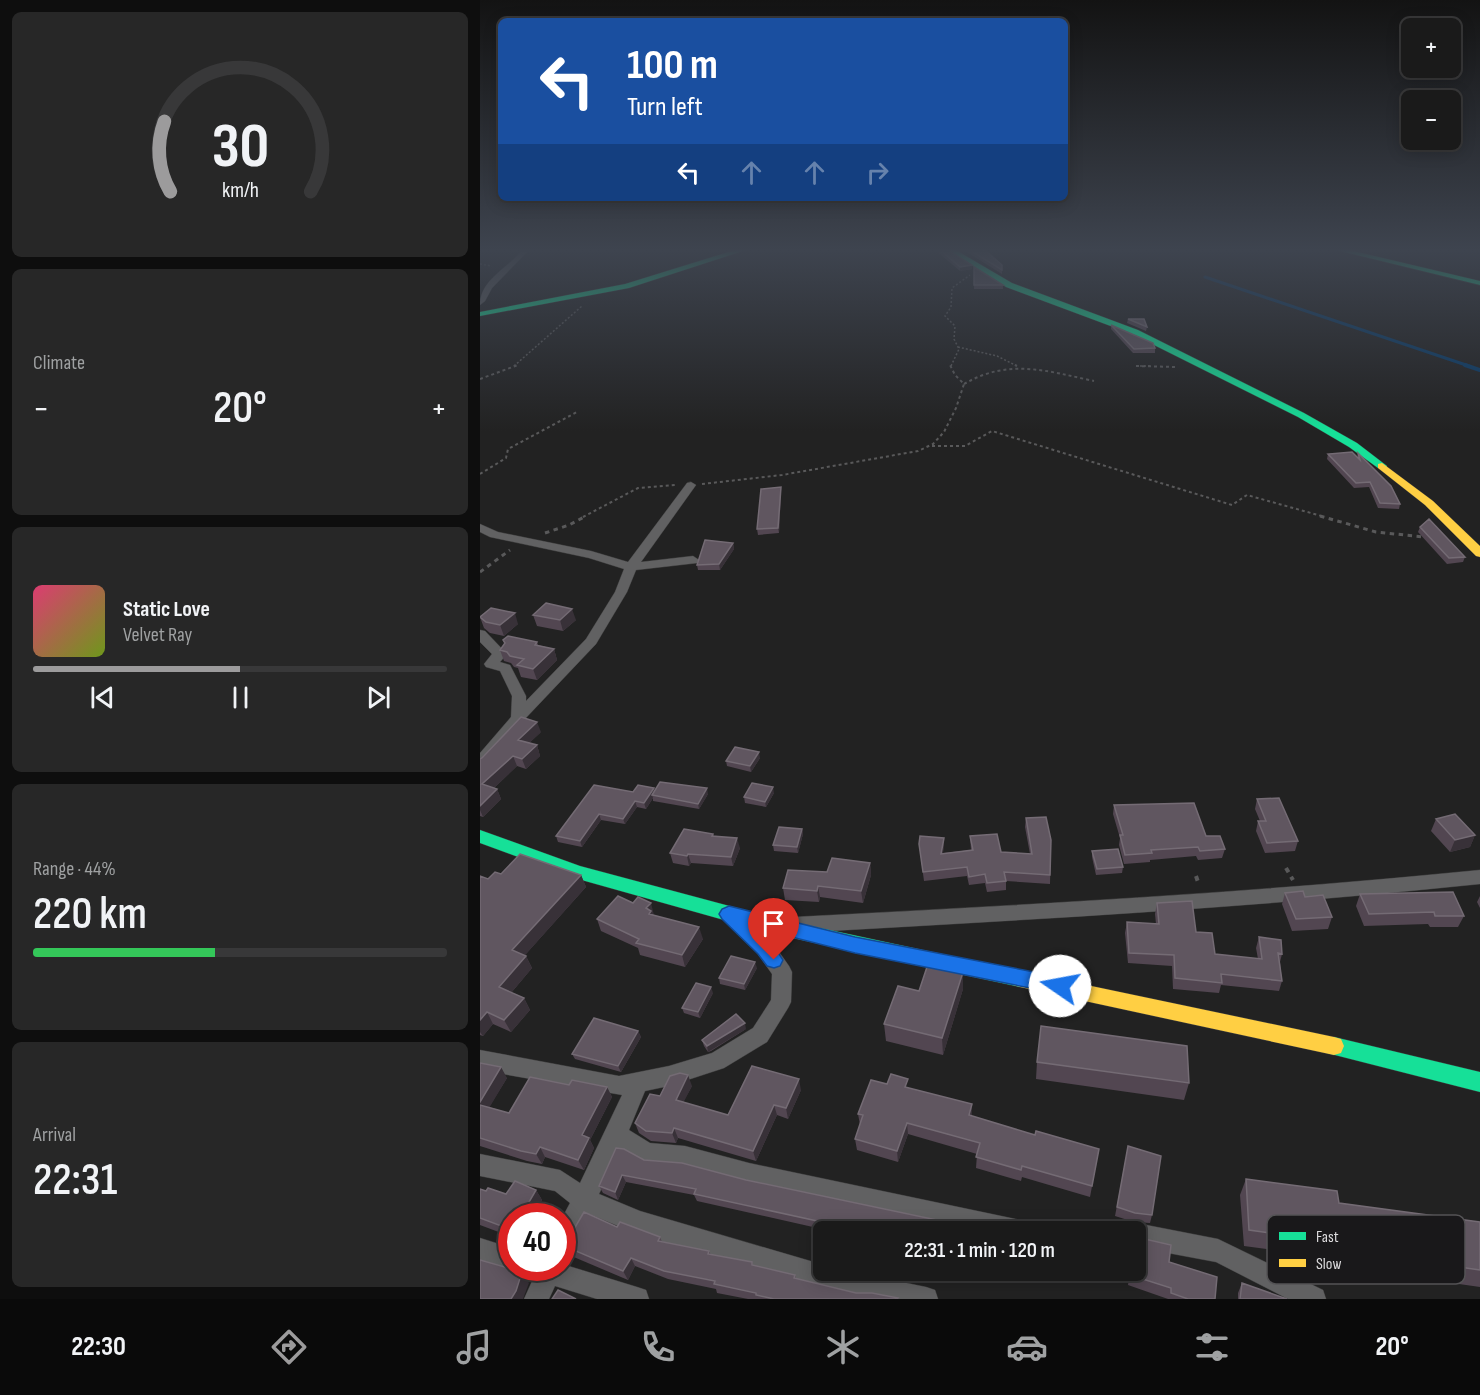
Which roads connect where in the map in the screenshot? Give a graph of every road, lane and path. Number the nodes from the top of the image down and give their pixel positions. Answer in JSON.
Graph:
{"nodes":[{"id":1,"x":503,"y":310,"type":"edge"},
{"id":2,"x":577,"y":310,"type":"edge"},
{"id":3,"x":948,"y":310,"type":"edge"},
{"id":4,"x":1078,"y":310,"type":"edge"},
{"id":5,"x":480,"y":314,"type":"edge"},
{"id":6,"x":957,"y":347,"type":"junction"},
{"id":7,"x":1202,"y":365,"type":"junction"},
{"id":8,"x":1018,"y":366,"type":"junction"},
{"id":9,"x":1136,"y":366,"type":"dead end"},
{"id":10,"x":480,"y":380,"type":"edge"},
{"id":11,"x":1094,"y":381,"type":"dead end"},
{"id":12,"x":964,"y":384,"type":"junction"},
{"id":13,"x":577,"y":412,"type":"dead end"},
{"id":14,"x":930,"y":446,"type":"junction"},
{"id":15,"x":480,"y":474,"type":"edge"},
{"id":16,"x":691,"y":485,"type":"junction"},
{"id":17,"x":480,"y":527,"type":"edge"},
{"id":18,"x":1429,"y":538,"type":"edge"},
{"id":19,"x":524,"y":540,"type":"junction"},
{"id":20,"x":1480,"y":553,"type":"edge"},
{"id":21,"x":693,"y":560,"type":"dead end"},
{"id":22,"x":632,"y":567,"type":"junction"},
{"id":23,"x":480,"y":572,"type":"edge"},
{"id":24,"x":480,"y":634,"type":"edge"},
{"id":25,"x":518,"y":718,"type":"junction"},
{"id":26,"x":480,"y":763,"type":"edge"},
{"id":27,"x":480,"y":836,"type":"edge"},
{"id":28,"x":1480,"y":878,"type":"edge"},
{"id":29,"x":729,"y":914,"type":"junction"},
{"id":30,"x":774,"y":926,"type":"junction"},
{"id":31,"x":480,"y":1060,"type":"edge"},
{"id":32,"x":1480,"y":1082,"type":"edge"},
{"id":33,"x":638,"y":1083,"type":"junction"},
{"id":34,"x":616,"y":1135,"type":"junction"},
{"id":35,"x":480,"y":1165,"type":"edge"},
{"id":36,"x":584,"y":1200,"type":"junction"},
{"id":37,"x":576,"y":1216,"type":"edge"},
{"id":38,"x":969,"y":1221,"type":"edge"},
{"id":39,"x":1146,"y":1237,"type":"edge"},
{"id":40,"x":480,"y":1250,"type":"edge"},
{"id":41,"x":498,"y":1256,"type":"edge"},
{"id":42,"x":1267,"y":1276,"type":"edge"},
{"id":43,"x":576,"y":1279,"type":"edge"},
{"id":44,"x":541,"y":1281,"type":"edge"},
{"id":45,"x":1284,"y":1284,"type":"edge"},
{"id":46,"x":536,"y":1299,"type":"edge"},
{"id":47,"x":637,"y":1299,"type":"edge"},
{"id":48,"x":926,"y":1299,"type":"edge"},
{"id":49,"x":1314,"y":1299,"type":"edge"}],
"edges":[{"from":1,"to":5,"type":"street"},
{"from":2,"to":10,"type":"path"},
{"from":3,"to":6,"type":"path"},
{"from":4,"to":7,"type":"street"},
{"from":6,"to":8,"type":"path"},
{"from":6,"to":12,"type":"path"},
{"from":7,"to":9,"type":"path"},
{"from":7,"to":20,"type":"street"},
{"from":8,"to":11,"type":"path"},
{"from":8,"to":12,"type":"path"},
{"from":12,"to":14,"type":"path"},
{"from":13,"to":15,"type":"path"},
{"from":14,"to":16,"type":"path"},
{"from":14,"to":18,"type":"path"},
{"from":16,"to":19,"type":"path"},
{"from":16,"to":22,"type":"street"},
{"from":17,"to":19,"type":"street"},
{"from":19,"to":22,"type":"street"},
{"from":19,"to":23,"type":"path"},
{"from":21,"to":22,"type":"street"},
{"from":22,"to":25,"type":"street"},
{"from":24,"to":25,"type":"street"},
{"from":25,"to":26,"type":"street"},
{"from":27,"to":29,"type":"street"},
{"from":28,"to":30,"type":"street"},
{"from":29,"to":30,"type":"street"},
{"from":29,"to":33,"type":"street"},
{"from":30,"to":32,"type":"street"},
{"from":31,"to":33,"type":"street"},
{"from":33,"to":34,"type":"street"},
{"from":34,"to":36,"type":"street"},
{"from":34,"to":38,"type":"street"},
{"from":35,"to":36,"type":"street"},
{"from":36,"to":37,"type":"street"},
{"from":36,"to":48,"type":"street"},
{"from":39,"to":42,"type":"street"},
{"from":40,"to":41,"type":"street"},
{"from":43,"to":47,"type":"street"},
{"from":44,"to":46,"type":"street"},
{"from":45,"to":49,"type":"street"}]}
